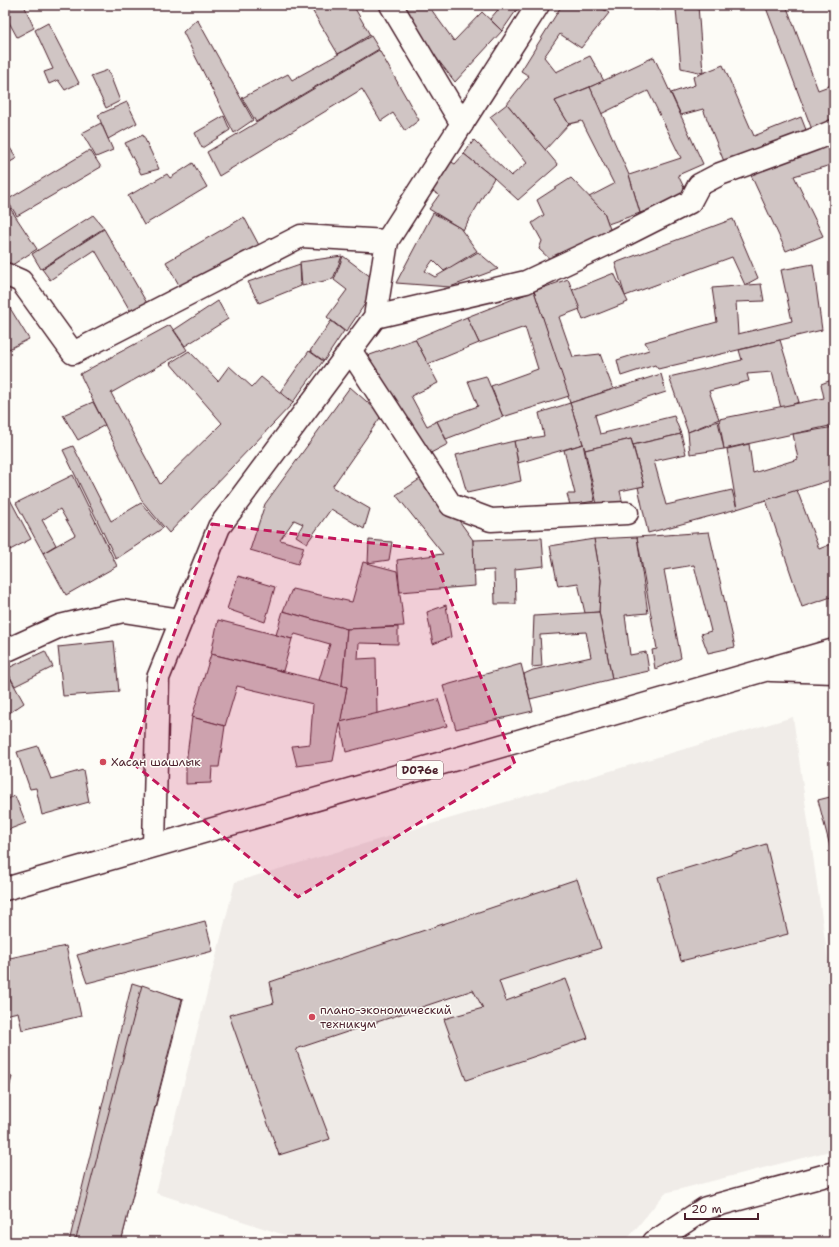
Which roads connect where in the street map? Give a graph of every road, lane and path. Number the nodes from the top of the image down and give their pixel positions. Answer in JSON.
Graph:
{"nodes":[{"id":1,"x":391,"y":5,"type":"edge"},
{"id":2,"x":538,"y":5,"type":"edge"},
{"id":3,"x":462,"y":124,"type":"junction"},
{"id":4,"x":834,"y":131,"type":"edge"},
{"id":5,"x":387,"y":241,"type":"junction"},
{"id":6,"x":5,"y":274,"type":"edge"},
{"id":7,"x":375,"y":317,"type":"junction"},
{"id":8,"x":350,"y":350,"type":"junction"},
{"id":9,"x":627,"y":513,"type":"dead end"},
{"id":10,"x":181,"y":620,"type":"junction"},
{"id":11,"x":834,"y":650,"type":"edge"},
{"id":12,"x":5,"y":651,"type":"edge"},
{"id":13,"x":767,"y":670,"type":"junction"},
{"id":14,"x":834,"y":672,"type":"edge"},
{"id":15,"x":154,"y":845,"type":"junction"},
{"id":16,"x":5,"y":889,"type":"edge"},
{"id":17,"x":834,"y":1173,"type":"edge"},
{"id":18,"x":654,"y":1242,"type":"edge"}],
"edges":[{"from":1,"to":3,"type":"street"},
{"from":2,"to":3,"type":"street"},
{"from":3,"to":5,"type":"street"},
{"from":4,"to":7,"type":"street"},
{"from":5,"to":6,"type":"street"},
{"from":5,"to":7,"type":"street"},
{"from":7,"to":8,"type":"street"},
{"from":8,"to":9,"type":"street"},
{"from":8,"to":10,"type":"street"},
{"from":10,"to":12,"type":"street"},
{"from":10,"to":15,"type":"street"},
{"from":11,"to":13,"type":"street","number":"D076e"},
{"from":13,"to":14,"type":"street"},
{"from":13,"to":15,"type":"street","number":"D076e"},
{"from":15,"to":16,"type":"street","number":"D076e"},
{"from":17,"to":18,"type":"street"}]}
